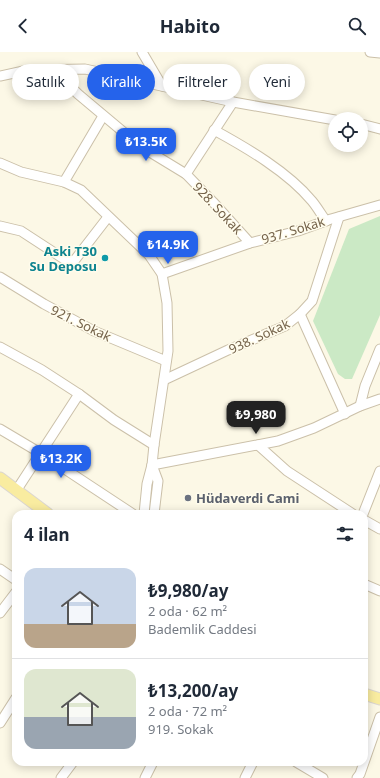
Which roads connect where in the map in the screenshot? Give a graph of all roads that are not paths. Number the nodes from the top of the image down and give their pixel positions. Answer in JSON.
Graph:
{"nodes":[{"id":1,"x":142,"y":52,"type":"edge"},
{"id":2,"x":370,"y":52,"type":"edge"},
{"id":3,"x":380,"y":53,"type":"edge"},
{"id":4,"x":79,"y":70,"type":"edge"},
{"id":5,"x":12,"y":73,"type":"edge"},
{"id":6,"x":0,"y":76,"type":"edge"},
{"id":7,"x":162,"y":86,"type":"junction"},
{"id":8,"x":79,"y":95,"type":"edge"},
{"id":9,"x":233,"y":102,"type":"junction"},
{"id":10,"x":103,"y":116,"type":"junction"},
{"id":11,"x":328,"y":119,"type":"edge"},
{"id":12,"x":368,"y":126,"type":"edge"},
{"id":13,"x":380,"y":129,"type":"edge"},
{"id":14,"x":214,"y":130,"type":"junction"},
{"id":15,"x":0,"y":163,"type":"edge"},
{"id":16,"x":186,"y":174,"type":"junction"},
{"id":17,"x":64,"y":182,"type":"junction"},
{"id":18,"x":380,"y":205,"type":"edge"},
{"id":19,"x":108,"y":217,"type":"junction"},
{"id":20,"x":339,"y":217,"type":"junction"},
{"id":21,"x":326,"y":221,"type":"junction"},
{"id":22,"x":0,"y":226,"type":"edge"},
{"id":23,"x":250,"y":243,"type":"junction"},
{"id":24,"x":162,"y":274,"type":"junction"},
{"id":25,"x":0,"y":277,"type":"edge"},
{"id":26,"x":300,"y":314,"type":"junction"},
{"id":27,"x":0,"y":347,"type":"edge"},
{"id":28,"x":380,"y":349,"type":"edge"},
{"id":29,"x":166,"y":361,"type":"junction"},
{"id":30,"x":164,"y":380,"type":"junction"},
{"id":31,"x":79,"y":394,"type":"junction"},
{"id":32,"x":380,"y":399,"type":"edge"},
{"id":33,"x":360,"y":406,"type":"junction"},
{"id":34,"x":345,"y":414,"type":"junction"},
{"id":35,"x":0,"y":428,"type":"edge"},
{"id":36,"x":154,"y":445,"type":"junction"},
{"id":37,"x":258,"y":445,"type":"junction"},
{"id":38,"x":42,"y":454,"type":"junction"},
{"id":39,"x":152,"y":465,"type":"junction"},
{"id":40,"x":380,"y":471,"type":"edge"},
{"id":41,"x":1,"y":481,"type":"edge"},
{"id":42,"x":16,"y":491,"type":"junction"},
{"id":43,"x":42,"y":510,"type":"edge"},
{"id":44,"x":127,"y":510,"type":"edge"},
{"id":45,"x":144,"y":510,"type":"edge"},
{"id":46,"x":154,"y":510,"type":"edge"},
{"id":47,"x":347,"y":510,"type":"edge"},
{"id":48,"x":365,"y":510,"type":"edge"},
{"id":49,"x":368,"y":522,"type":"edge"},
{"id":50,"x":380,"y":529,"type":"edge"},
{"id":51,"x":0,"y":569,"type":"edge"},
{"id":52,"x":12,"y":577,"type":"edge"},
{"id":53,"x":368,"y":586,"type":"edge"},
{"id":54,"x":380,"y":591,"type":"edge"},
{"id":55,"x":12,"y":597,"type":"edge"},
{"id":56,"x":0,"y":613,"type":"edge"},
{"id":57,"x":368,"y":695,"type":"edge"},
{"id":58,"x":380,"y":699,"type":"edge"},
{"id":59,"x":12,"y":704,"type":"edge"},
{"id":60,"x":380,"y":717,"type":"edge"},
{"id":61,"x":0,"y":723,"type":"edge"},
{"id":62,"x":368,"y":751,"type":"edge"},
{"id":63,"x":70,"y":766,"type":"edge"},
{"id":64,"x":151,"y":766,"type":"edge"},
{"id":65,"x":251,"y":766,"type":"edge"},
{"id":66,"x":303,"y":766,"type":"edge"},
{"id":67,"x":363,"y":766,"type":"edge"},
{"id":68,"x":61,"y":778,"type":"edge"},
{"id":69,"x":145,"y":778,"type":"edge"},
{"id":70,"x":245,"y":778,"type":"edge"},
{"id":71,"x":323,"y":778,"type":"edge"},
{"id":72,"x":357,"y":778,"type":"edge"}],
"edges":[{"from":1,"to":7,"type":"street"},
{"from":2,"to":3,"type":"street"},
{"from":4,"to":7,"type":"street"},
{"from":5,"to":6,"type":"street"},
{"from":7,"to":9,"type":"street"},
{"from":8,"to":10,"type":"street","name":"928. Sokak"},
{"from":9,"to":11,"type":"street"},
{"from":9,"to":14,"type":"street"},
{"from":10,"to":16,"type":"street","name":"928. Sokak"},
{"from":10,"to":17,"type":"street"},
{"from":12,"to":13,"type":"street"},
{"from":14,"to":16,"type":"street"},
{"from":14,"to":21,"type":"street"},
{"from":15,"to":17,"type":"street"},
{"from":16,"to":23,"type":"street","name":"928. Sokak"},
{"from":17,"to":19,"type":"street"},
{"from":18,"to":20,"type":"street","name":"937. Sokak"},
{"from":19,"to":22,"type":"street"},
{"from":19,"to":24,"type":"street"},
{"from":20,"to":21,"type":"street","name":"937. Sokak"},
{"from":20,"to":26,"type":"street","name":"938. Sokak"},
{"from":21,"to":23,"type":"street","name":"937. Sokak"},
{"from":23,"to":24,"type":"street","name":"937. Sokak"},
{"from":24,"to":29,"type":"street"},
{"from":25,"to":29,"type":"street","name":"921. Sokak"},
{"from":26,"to":30,"type":"street","name":"938. Sokak"},
{"from":26,"to":34,"type":"street"},
{"from":27,"to":31,"type":"street"},
{"from":28,"to":33,"type":"street"},
{"from":29,"to":30,"type":"street"},
{"from":30,"to":36,"type":"street"},
{"from":31,"to":36,"type":"street"},
{"from":31,"to":38,"type":"street"},
{"from":32,"to":33,"type":"street"},
{"from":33,"to":34,"type":"street"},
{"from":34,"to":37,"type":"street"},
{"from":35,"to":38,"type":"street"},
{"from":36,"to":39,"type":"street"},
{"from":37,"to":39,"type":"street"},
{"from":37,"to":47,"type":"street"},
{"from":38,"to":42,"type":"street"},
{"from":38,"to":44,"type":"street"},
{"from":39,"to":45,"type":"street"},
{"from":39,"to":46,"type":"street"},
{"from":40,"to":48,"type":"street"},
{"from":41,"to":42,"type":"main road"},
{"from":42,"to":43,"type":"main road"},
{"from":49,"to":50,"type":"street"},
{"from":51,"to":52,"type":"street"},
{"from":53,"to":54,"type":"street"},
{"from":55,"to":56,"type":"street"},
{"from":57,"to":58,"type":"main road"},
{"from":59,"to":61,"type":"street"},
{"from":60,"to":62,"type":"street"},
{"from":63,"to":68,"type":"street"},
{"from":64,"to":69,"type":"street"},
{"from":65,"to":70,"type":"street"},
{"from":66,"to":71,"type":"street"},
{"from":67,"to":72,"type":"street"}]}
